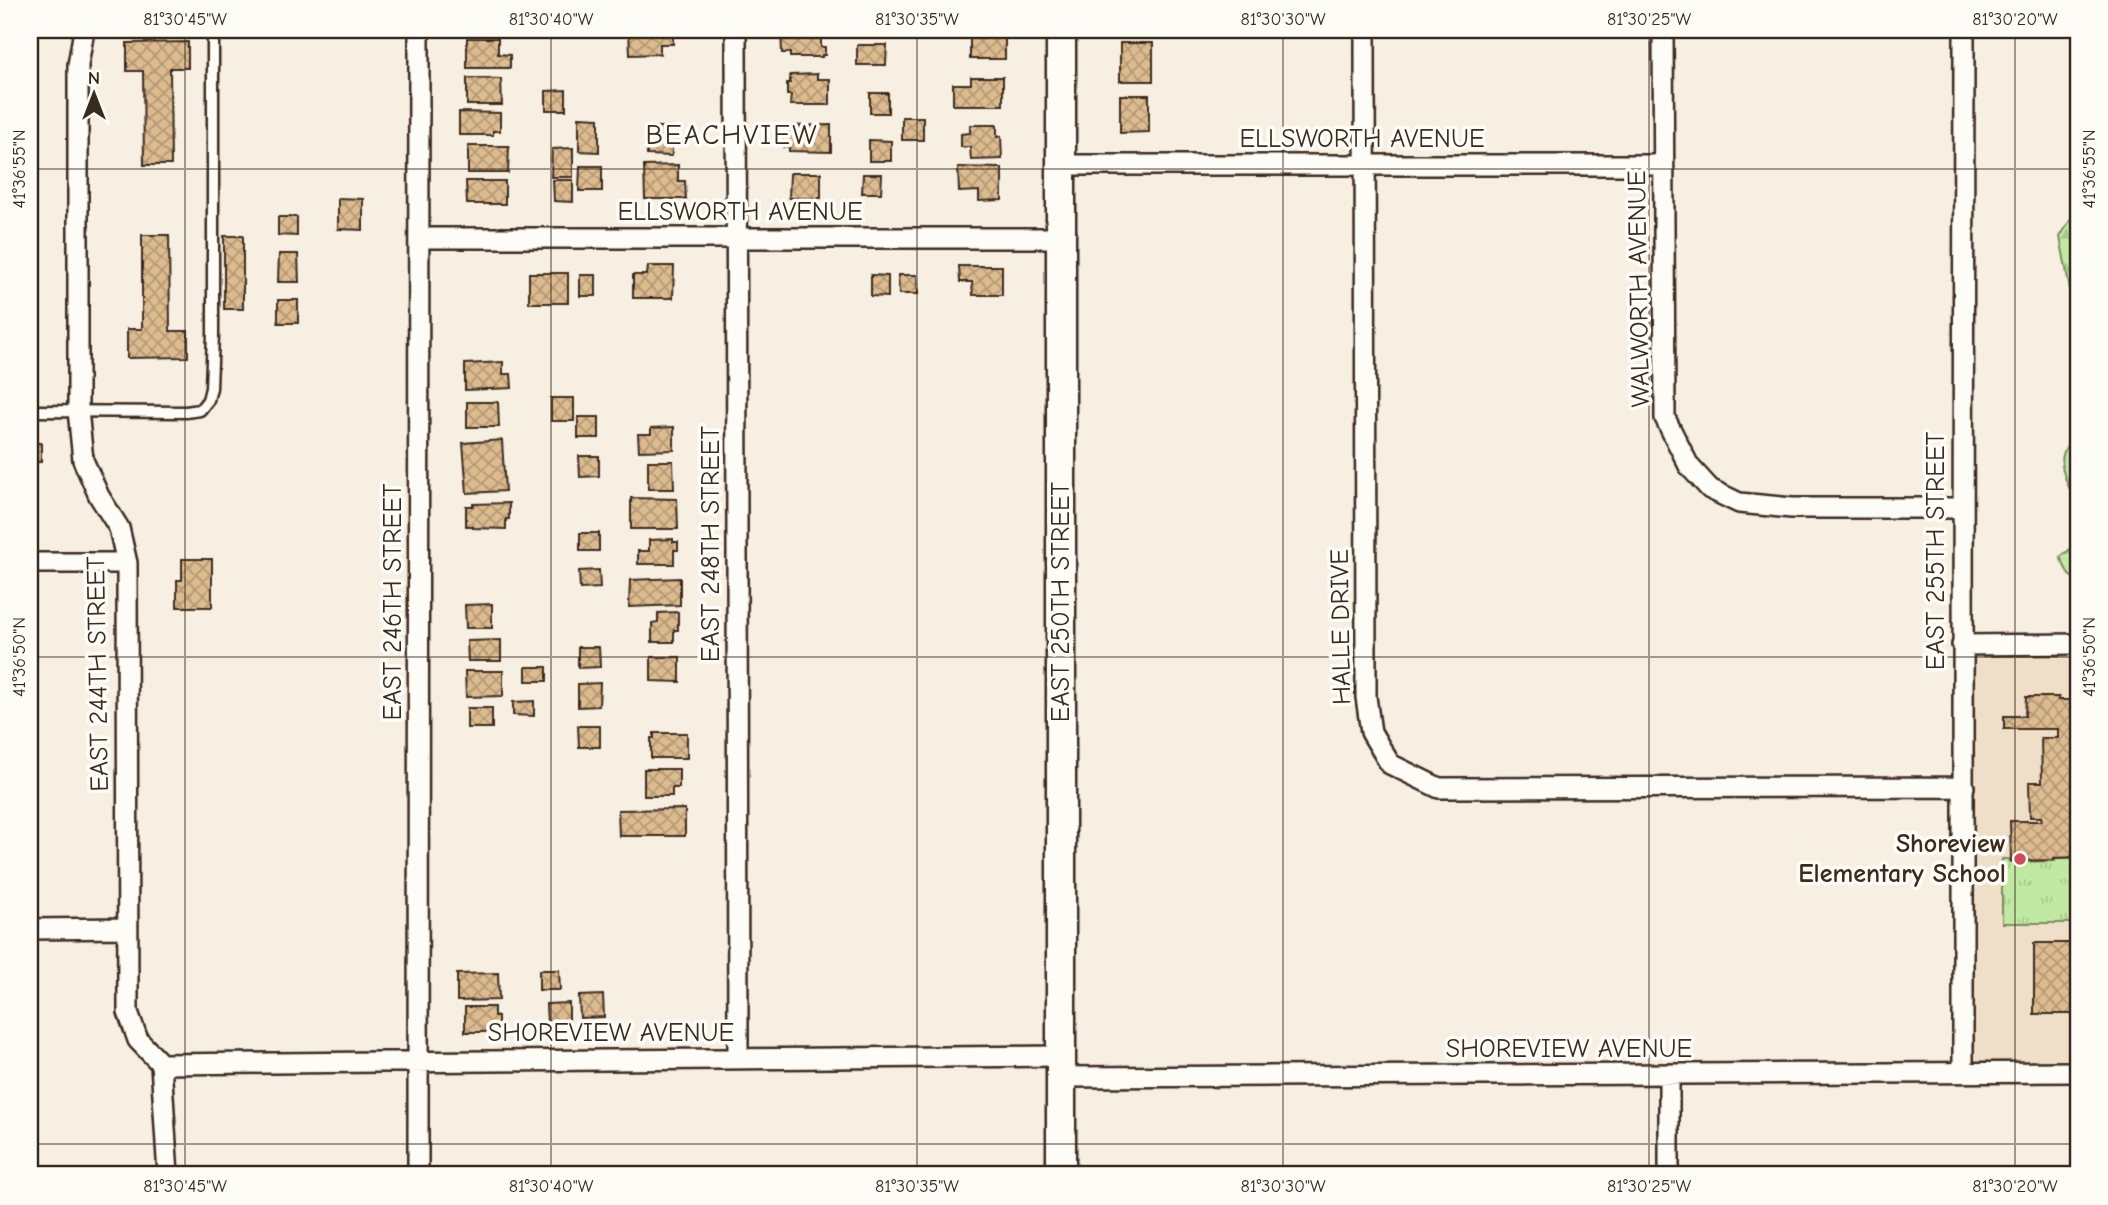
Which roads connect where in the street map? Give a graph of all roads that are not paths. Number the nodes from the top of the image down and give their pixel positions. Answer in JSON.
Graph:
{"nodes":[{"id":1,"x":84,"y":30,"type":"edge"},
{"id":2,"x":213,"y":30,"type":"edge"},
{"id":3,"x":419,"y":30,"type":"edge"},
{"id":4,"x":736,"y":30,"type":"edge"},
{"id":5,"x":1061,"y":30,"type":"edge"},
{"id":6,"x":1365,"y":30,"type":"edge"},
{"id":7,"x":1663,"y":30,"type":"edge"},
{"id":8,"x":1964,"y":30,"type":"edge"},
{"id":9,"x":1061,"y":165,"type":"junction"},
{"id":10,"x":1364,"y":165,"type":"junction"},
{"id":11,"x":1663,"y":165,"type":"junction"},
{"id":12,"x":420,"y":238,"type":"junction"},
{"id":13,"x":737,"y":238,"type":"junction"},
{"id":14,"x":1061,"y":238,"type":"junction"},
{"id":15,"x":78,"y":410,"type":"junction"},
{"id":16,"x":30,"y":411,"type":"edge"},
{"id":17,"x":1963,"y":508,"type":"junction"},
{"id":18,"x":30,"y":563,"type":"edge"},
{"id":19,"x":127,"y":563,"type":"junction"},
{"id":20,"x":2078,"y":644,"type":"edge"},
{"id":21,"x":1962,"y":645,"type":"junction"},
{"id":22,"x":1964,"y":787,"type":"junction"},
{"id":23,"x":30,"y":929,"type":"edge"},
{"id":24,"x":127,"y":929,"type":"junction"},
{"id":25,"x":738,"y":1058,"type":"junction"},
{"id":26,"x":418,"y":1061,"type":"junction"},
{"id":27,"x":161,"y":1064,"type":"junction"},
{"id":28,"x":1061,"y":1067,"type":"junction"},
{"id":29,"x":1963,"y":1072,"type":"junction"},
{"id":30,"x":2078,"y":1072,"type":"edge"},
{"id":31,"x":1669,"y":1075,"type":"junction"},
{"id":32,"x":168,"y":1175,"type":"edge"},
{"id":33,"x":418,"y":1175,"type":"edge"},
{"id":34,"x":1060,"y":1175,"type":"edge"},
{"id":35,"x":1669,"y":1175,"type":"edge"}],
"edges":[{"from":1,"to":15,"type":"street","name":"EAST 244TH STREET"},
{"from":2,"to":15,"type":"lane"},
{"from":3,"to":12,"type":"street","name":"EAST 246TH STREET"},
{"from":4,"to":13,"type":"street","name":"EAST 248TH STREET"},
{"from":5,"to":9,"type":"street","name":"EAST 250TH STREET"},
{"from":6,"to":10,"type":"street","name":"HALLE DRIVE"},
{"from":7,"to":11,"type":"street","name":"WALWORTH AVENUE"},
{"from":8,"to":17,"type":"street","name":"EAST 255TH STREET"},
{"from":9,"to":10,"type":"street","name":"ELLSWORTH AVENUE"},
{"from":9,"to":14,"type":"street","name":"EAST 250TH STREET"},
{"from":10,"to":11,"type":"street","name":"ELLSWORTH AVENUE"},
{"from":10,"to":22,"type":"street","name":"HALLE DRIVE"},
{"from":11,"to":17,"type":"street","name":"WALWORTH AVENUE"},
{"from":12,"to":13,"type":"street","name":"ELLSWORTH AVENUE"},
{"from":12,"to":26,"type":"street","name":"EAST 246TH STREET"},
{"from":13,"to":14,"type":"street","name":"ELLSWORTH AVENUE"},
{"from":13,"to":25,"type":"street","name":"EAST 248TH STREET"},
{"from":14,"to":28,"type":"street","name":"EAST 250TH STREET"},
{"from":15,"to":16,"type":"lane"},
{"from":15,"to":19,"type":"street","name":"EAST 244TH STREET"},
{"from":17,"to":21,"type":"street","name":"EAST 255TH STREET"},
{"from":18,"to":19,"type":"street"},
{"from":19,"to":24,"type":"street","name":"EAST 244TH STREET"},
{"from":20,"to":21,"type":"street"},
{"from":21,"to":22,"type":"street","name":"EAST 255TH STREET"},
{"from":22,"to":29,"type":"street","name":"EAST 255TH STREET"},
{"from":23,"to":24,"type":"street"},
{"from":24,"to":27,"type":"street","name":"EAST 244TH STREET"},
{"from":25,"to":26,"type":"street","name":"SHOREVIEW AVENUE"},
{"from":25,"to":28,"type":"street","name":"SHOREVIEW AVENUE"},
{"from":26,"to":27,"type":"street","name":"SHOREVIEW AVENUE"},
{"from":26,"to":33,"type":"street","name":"EAST 246TH STREET"},
{"from":27,"to":32,"type":"street"},
{"from":28,"to":31,"type":"street","name":"SHOREVIEW AVENUE"},
{"from":28,"to":34,"type":"street","name":"EAST 250TH STREET"},
{"from":29,"to":30,"type":"street","name":"SHOREVIEW AVENUE"},
{"from":29,"to":31,"type":"street","name":"SHOREVIEW AVENUE"},
{"from":31,"to":35,"type":"street"}]}
